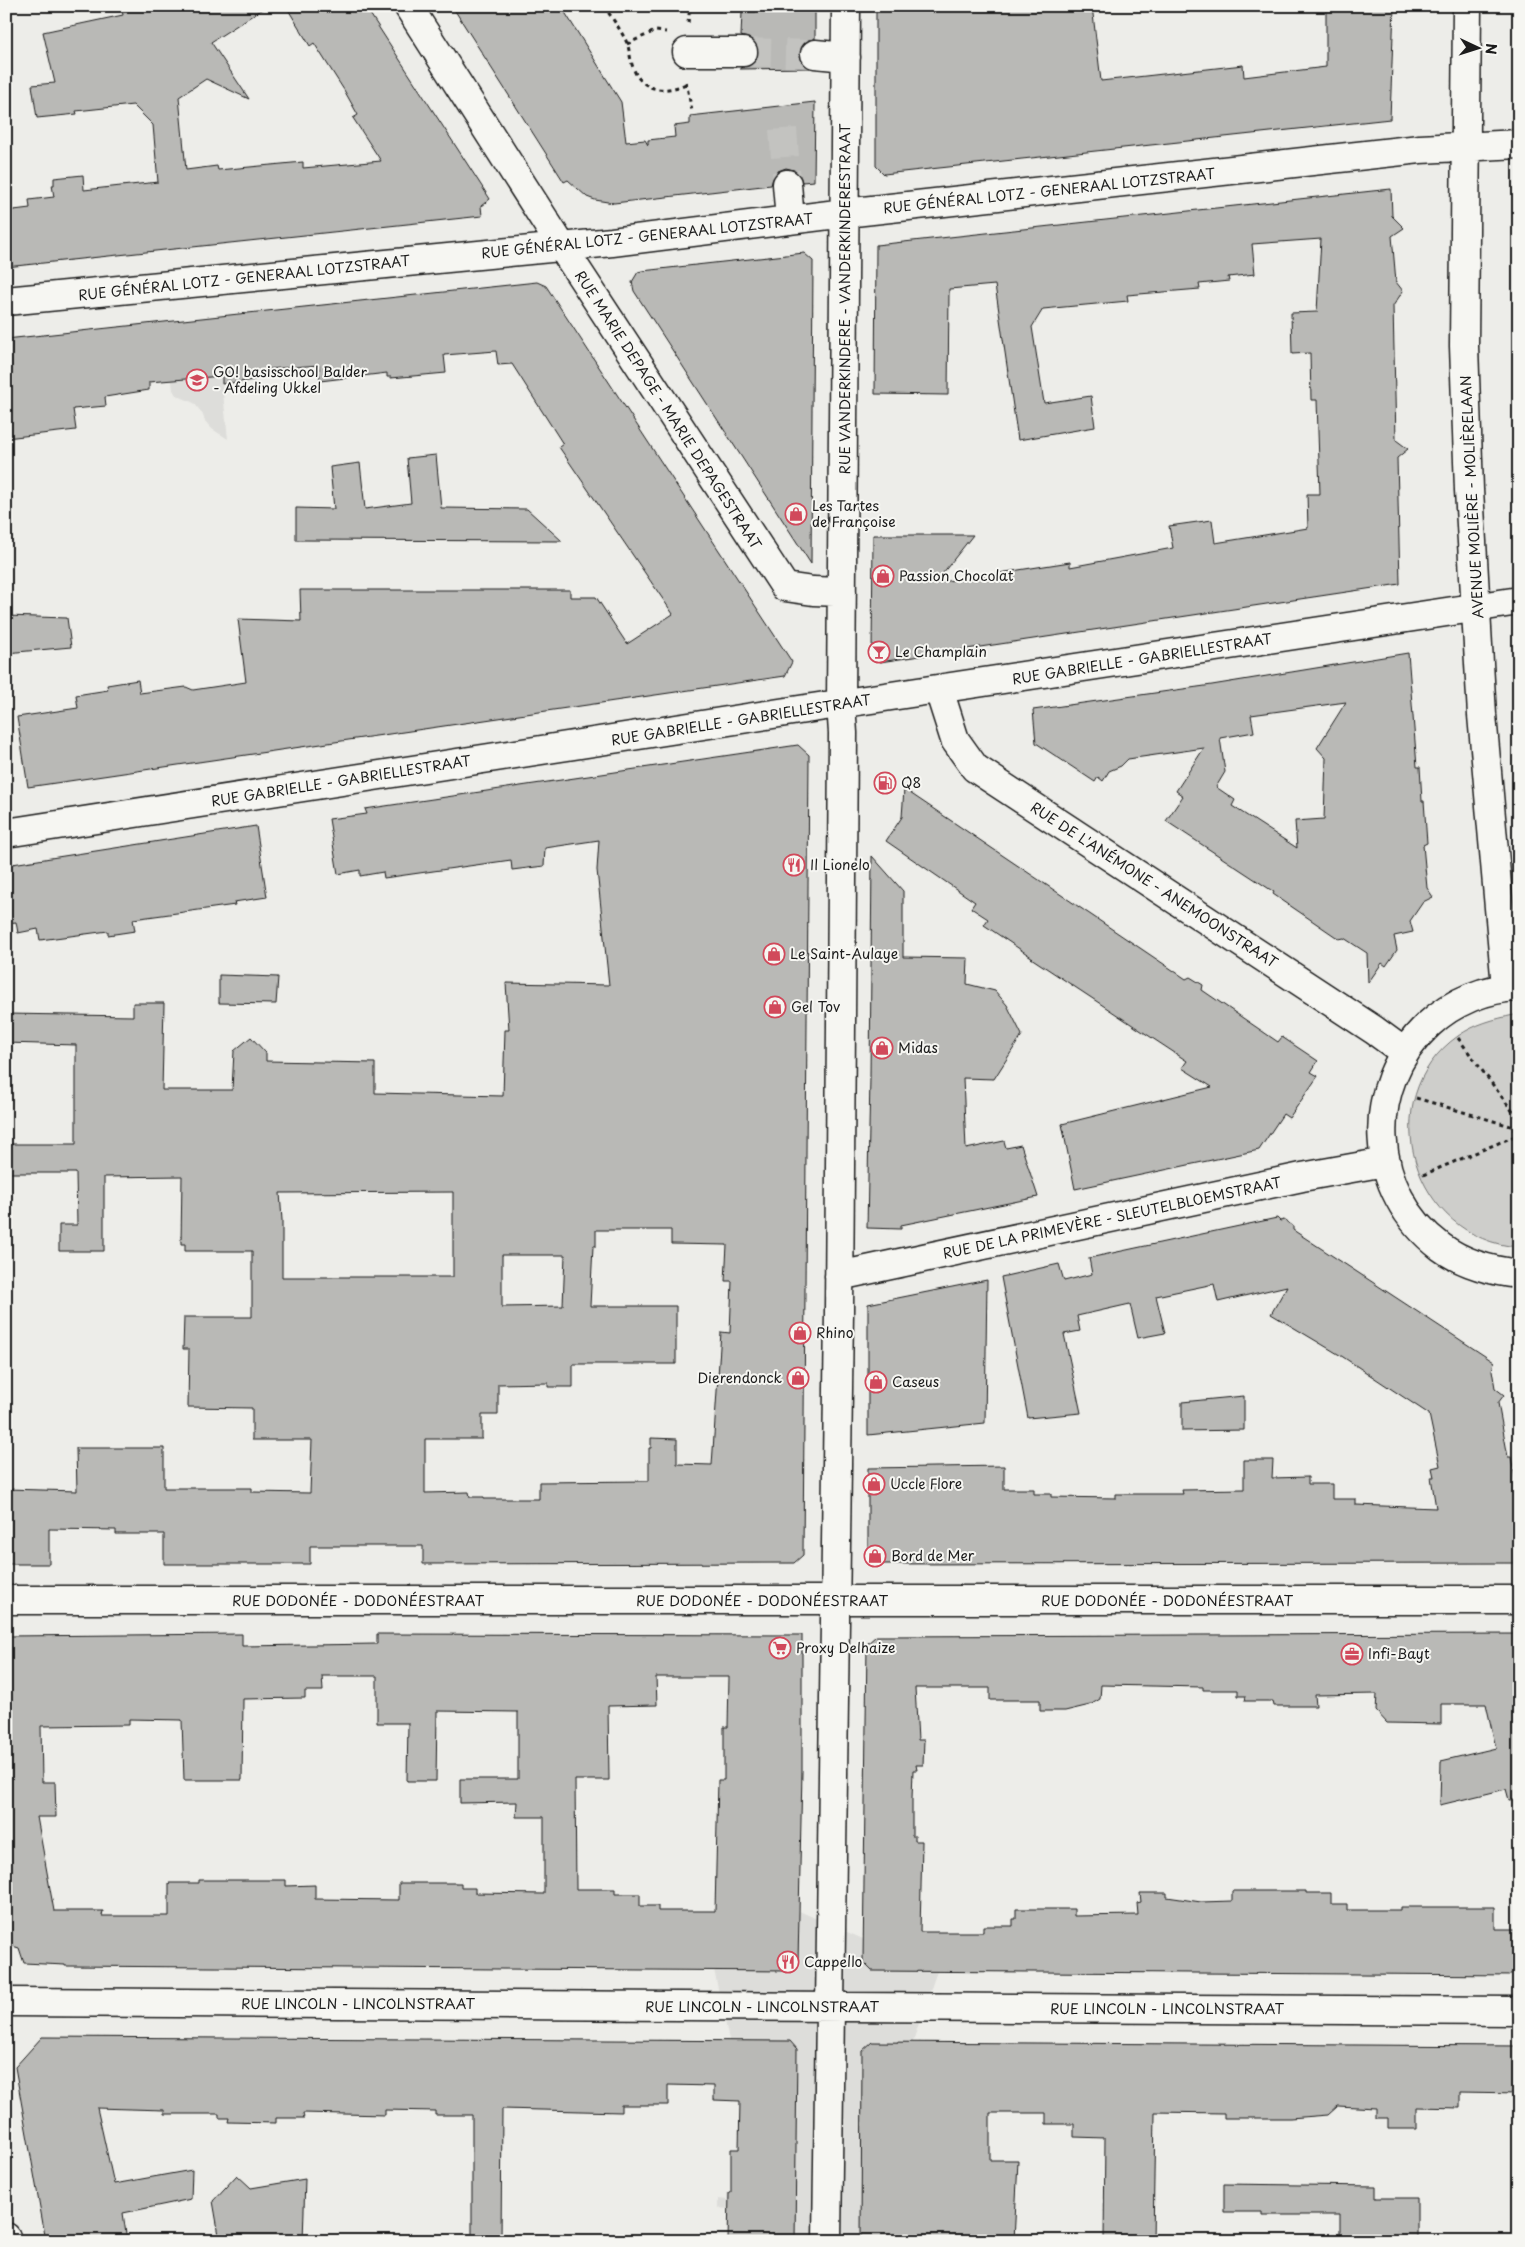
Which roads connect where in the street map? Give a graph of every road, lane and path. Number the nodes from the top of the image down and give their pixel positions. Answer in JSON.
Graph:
{"nodes":[{"id":1,"x":408,"y":6,"type":"edge"},
{"id":2,"x":604,"y":6,"type":"edge"},
{"id":3,"x":846,"y":6,"type":"edge"},
{"id":4,"x":1467,"y":6,"type":"edge"},
{"id":5,"x":679,"y":42,"type":"joint"},
{"id":6,"x":627,"y":44,"type":"junction"},
{"id":7,"x":743,"y":52,"type":"tunnel mouth"},
{"id":8,"x":815,"y":54,"type":"tunnel mouth"},
{"id":9,"x":846,"y":57,"type":"junction"},
{"id":10,"x":692,"y":111,"type":"dead end"},
{"id":11,"x":1519,"y":144,"type":"edge"},
{"id":12,"x":1466,"y":147,"type":"junction"},
{"id":13,"x":787,"y":184,"type":"tunnel mouth"},
{"id":14,"x":845,"y":213,"type":"junction"},
{"id":15,"x":790,"y":220,"type":"junction"},
{"id":16,"x":562,"y":247,"type":"junction"},
{"id":17,"x":6,"y":301,"type":"edge"},
{"id":18,"x":842,"y":592,"type":"junction"},
{"id":19,"x":1519,"y":601,"type":"edge"},
{"id":20,"x":1477,"y":608,"type":"junction"},
{"id":21,"x":939,"y":690,"type":"junction"},
{"id":22,"x":841,"y":704,"type":"junction"},
{"id":23,"x":6,"y":833,"type":"edge"},
{"id":24,"x":1512,"y":987,"type":"edge"},
{"id":25,"x":1456,"y":1035,"type":"dead end"},
{"id":26,"x":1404,"y":1052,"type":"junction"},
{"id":27,"x":1415,"y":1098,"type":"dead end"},
{"id":28,"x":1519,"y":1120,"type":"edge"},
{"id":29,"x":1514,"y":1126,"type":"junction"},
{"id":30,"x":1515,"y":1136,"type":"junction"},
{"id":31,"x":1519,"y":1141,"type":"edge"},
{"id":32,"x":1385,"y":1162,"type":"junction"},
{"id":33,"x":1420,"y":1176,"type":"dead end"},
{"id":34,"x":1519,"y":1220,"type":"edge"},
{"id":35,"x":1516,"y":1247,"type":"dead end"},
{"id":36,"x":1519,"y":1274,"type":"edge"},
{"id":37,"x":839,"y":1276,"type":"junction"},
{"id":38,"x":6,"y":1600,"type":"edge"},
{"id":39,"x":1519,"y":1600,"type":"edge"},
{"id":40,"x":835,"y":1601,"type":"junction"},
{"id":41,"x":6,"y":2002,"type":"edge"},
{"id":42,"x":831,"y":2007,"type":"junction"},
{"id":43,"x":1519,"y":2011,"type":"edge"},
{"id":44,"x":6,"y":2237,"type":"edge"},
{"id":45,"x":7,"y":2241,"type":"edge"},
{"id":46,"x":828,"y":2241,"type":"edge"}],
"edges":[{"from":1,"to":16,"type":"street","name":"RUE MARIE DEPAGE - MARIE DEPAGESTRAAT"},
{"from":2,"to":6,"type":"path"},
{"from":3,"to":9,"type":"street","name":"RUE VANDERKINDERE - VANDERKINDERESTRAAT"},
{"from":4,"to":12,"type":"street","name":"AVENUE MOLIÈRE - MOLIÈRELAAN"},
{"from":5,"to":6,"type":"path"},
{"from":5,"to":7,"type":"street"},
{"from":6,"to":10,"type":"path"},
{"from":8,"to":9,"type":"street"},
{"from":9,"to":14,"type":"street","name":"RUE VANDERKINDERE - VANDERKINDERESTRAAT"},
{"from":11,"to":12,"type":"street","name":"RUE GÉNÉRAL LOTZ - GENERAAL LOTZSTRAAT"},
{"from":12,"to":14,"type":"street","name":"RUE GÉNÉRAL LOTZ - GENERAAL LOTZSTRAAT"},
{"from":12,"to":20,"type":"street","name":"AVENUE MOLIÈRE - MOLIÈRELAAN"},
{"from":13,"to":15,"type":"street"},
{"from":14,"to":15,"type":"street","name":"RUE GÉNÉRAL LOTZ - GENERAAL LOTZSTRAAT"},
{"from":14,"to":18,"type":"street","name":"RUE VANDERKINDERE - VANDERKINDERESTRAAT"},
{"from":15,"to":16,"type":"street","name":"RUE GÉNÉRAL LOTZ - GENERAAL LOTZSTRAAT"},
{"from":16,"to":17,"type":"street","name":"RUE GÉNÉRAL LOTZ - GENERAAL LOTZSTRAAT"},
{"from":16,"to":18,"type":"street","name":"RUE MARIE DEPAGE - MARIE DEPAGESTRAAT"},
{"from":18,"to":22,"type":"street","name":"RUE VANDERKINDERE - VANDERKINDERESTRAAT"},
{"from":19,"to":20,"type":"street","name":"RUE GABRIELLE - GABRIELLESTRAAT"},
{"from":20,"to":21,"type":"street","name":"RUE GABRIELLE - GABRIELLESTRAAT"},
{"from":20,"to":24,"type":"street","name":"AVENUE MOLIÈRE - MOLIÈRELAAN"},
{"from":21,"to":22,"type":"street","name":"RUE GABRIELLE - GABRIELLESTRAAT"},
{"from":21,"to":26,"type":"street","name":"RUE DE L'ANÉMONE - ANEMOONSTRAAT"},
{"from":22,"to":23,"type":"street","name":"RUE GABRIELLE - GABRIELLESTRAAT"},
{"from":22,"to":37,"type":"street","name":"RUE VANDERKINDERE - VANDERKINDERESTRAAT"},
{"from":24,"to":26,"type":"street"},
{"from":25,"to":28,"type":"path"},
{"from":26,"to":32,"type":"street"},
{"from":27,"to":29,"type":"path"},
{"from":28,"to":29,"type":"path"},
{"from":29,"to":30,"type":"path"},
{"from":30,"to":31,"type":"path"},
{"from":30,"to":33,"type":"path"},
{"from":32,"to":36,"type":"street"},
{"from":32,"to":37,"type":"street","name":"RUE DE LA PRIMEVÈRE - SLEUTELBLOEMSTRAAT"},
{"from":34,"to":35,"type":"path"},
{"from":37,"to":40,"type":"street","name":"RUE VANDERKINDERE - VANDERKINDERESTRAAT"},
{"from":38,"to":40,"type":"street","name":"RUE DODONÉE - DODONÉESTRAAT"},
{"from":39,"to":40,"type":"street","name":"RUE DODONÉE - DODONÉESTRAAT"},
{"from":40,"to":42,"type":"street","name":"RUE VANDERKINDERE - VANDERKINDERESTRAAT"},
{"from":41,"to":42,"type":"street","name":"RUE LINCOLN - LINCOLNSTRAAT"},
{"from":42,"to":43,"type":"street","name":"RUE LINCOLN - LINCOLNSTRAAT"},
{"from":42,"to":46,"type":"street","name":"RUE VANDERKINDERE - VANDERKINDERESTRAAT"},
{"from":44,"to":45,"type":"street"}]}
